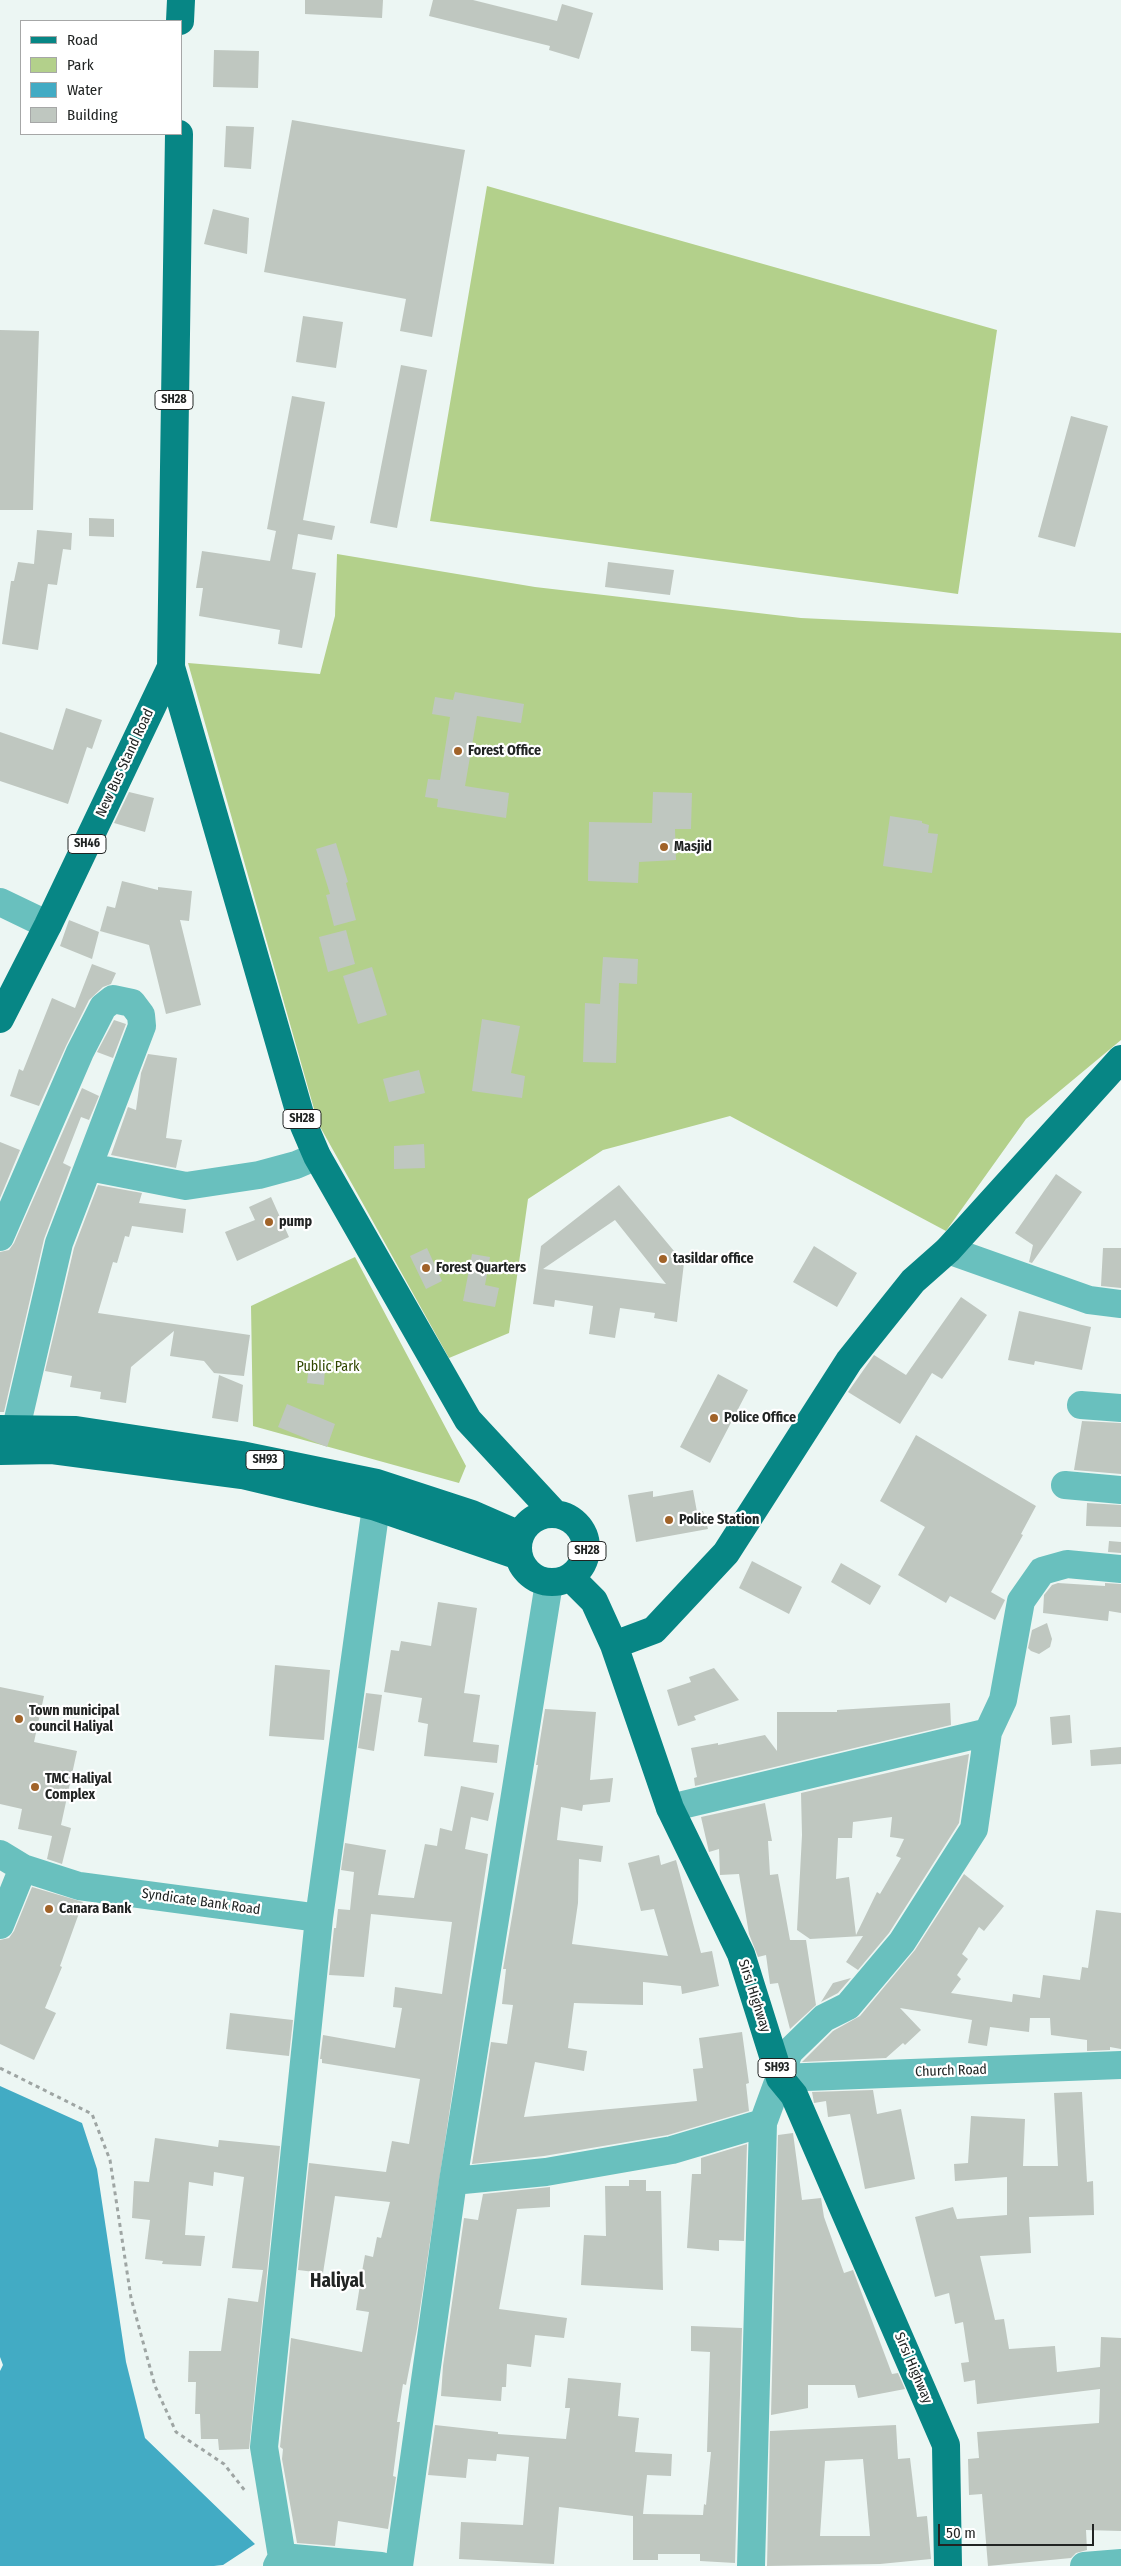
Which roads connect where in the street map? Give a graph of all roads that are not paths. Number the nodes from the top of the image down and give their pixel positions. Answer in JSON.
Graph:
{"nodes":[{"id":1,"x":181,"y":0,"type":"edge"},
{"id":2,"x":180,"y":20,"type":"edge"},
{"id":3,"x":178,"y":135,"type":"edge"},
{"id":4,"x":170,"y":667,"type":"junction"},
{"id":5,"x":0,"y":902,"type":"edge"},
{"id":6,"x":48,"y":926,"type":"junction"},
{"id":7,"x":0,"y":1019,"type":"edge"},
{"id":8,"x":1121,"y":1059,"type":"edge"},
{"id":9,"x":317,"y":1156,"type":"junction"},
{"id":10,"x":89,"y":1167,"type":"junction"},
{"id":11,"x":0,"y":1237,"type":"edge"},
{"id":12,"x":948,"y":1250,"type":"junction"},
{"id":13,"x":1121,"y":1304,"type":"edge"},
{"id":14,"x":1081,"y":1405,"type":"dead end"},
{"id":15,"x":1121,"y":1408,"type":"edge"},
{"id":16,"x":8,"y":1429,"type":"edge"},
{"id":17,"x":0,"y":1450,"type":"edge"},
{"id":18,"x":1065,"y":1486,"type":"dead end"},
{"id":19,"x":1121,"y":1490,"type":"edge"},
{"id":20,"x":376,"y":1495,"type":"junction"},
{"id":21,"x":555,"y":1514,"type":"junction"},
{"id":22,"x":520,"y":1546,"type":"junction"},
{"id":23,"x":1121,"y":1569,"type":"edge"},
{"id":24,"x":560,"y":1580,"type":"junction"},
{"id":25,"x":614,"y":1644,"type":"junction"},
{"id":26,"x":988,"y":1732,"type":"junction"},
{"id":27,"x":670,"y":1808,"type":"junction"},
{"id":28,"x":0,"y":1854,"type":"edge"},
{"id":29,"x":23,"y":1868,"type":"junction"},
{"id":30,"x":320,"y":1918,"type":"junction"},
{"id":31,"x":0,"y":1926,"type":"edge"},
{"id":32,"x":1121,"y":2065,"type":"edge"},
{"id":33,"x":780,"y":2078,"type":"junction"},
{"id":34,"x":763,"y":2123,"type":"junction"},
{"id":35,"x":453,"y":2181,"type":"junction"},
{"id":36,"x":280,"y":2562,"type":"edge"},
{"id":37,"x":1121,"y":2563,"type":"edge"},
{"id":38,"x":381,"y":2566,"type":"edge"},
{"id":39,"x":399,"y":2566,"type":"edge"},
{"id":40,"x":751,"y":2566,"type":"edge"},
{"id":41,"x":948,"y":2566,"type":"edge"},
{"id":42,"x":1084,"y":2566,"type":"edge"}],
"edges":[{"from":1,"to":2,"type":"main road"},
{"from":3,"to":4,"type":"main road","number":"SH28"},
{"from":4,"to":6,"type":"main road","name":"New Bus Stand Road","number":"SH46"},
{"from":4,"to":9,"type":"main road","number":"SH28"},
{"from":5,"to":6,"type":"street"},
{"from":6,"to":7,"type":"main road","name":"New Bus Stand Road","number":"SH46"},
{"from":8,"to":12,"type":"main road"},
{"from":9,"to":10,"type":"street"},
{"from":9,"to":21,"type":"main road","number":"SH28"},
{"from":10,"to":11,"type":"street"},
{"from":10,"to":16,"type":"street"},
{"from":12,"to":13,"type":"street"},
{"from":12,"to":25,"type":"main road"},
{"from":14,"to":15,"type":"street"},
{"from":16,"to":20,"type":"main road","number":"SH93"},
{"from":17,"to":20,"type":"main road","number":"SH93"},
{"from":18,"to":19,"type":"street"},
{"from":20,"to":22,"type":"main road","number":"SH93"},
{"from":20,"to":30,"type":"street"},
{"from":21,"to":22,"type":"main road"},
{"from":21,"to":24,"type":"main road","number":"SH28"},
{"from":22,"to":24,"type":"main road"},
{"from":23,"to":26,"type":"street"},
{"from":24,"to":25,"type":"main road","name":"Sirsi Highway","number":"SH93"},
{"from":24,"to":35,"type":"street"},
{"from":25,"to":27,"type":"main road","name":"Sirsi Highway","number":"SH93"},
{"from":26,"to":27,"type":"street"},
{"from":26,"to":33,"type":"street"},
{"from":27,"to":33,"type":"main road","name":"Sirsi Highway","number":"SH93"},
{"from":28,"to":29,"type":"street","name":"Syndicate Bank Road"},
{"from":29,"to":30,"type":"street","name":"Syndicate Bank Road"},
{"from":29,"to":31,"type":"street"},
{"from":30,"to":36,"type":"street"},
{"from":32,"to":33,"type":"street","name":"Church Road"},
{"from":33,"to":34,"type":"street"},
{"from":33,"to":41,"type":"main road","name":"Sirsi Highway","number":"SH93"},
{"from":34,"to":35,"type":"street"},
{"from":34,"to":40,"type":"street"},
{"from":35,"to":39,"type":"street"},
{"from":36,"to":38,"type":"street"},
{"from":37,"to":42,"type":"street"}]}
